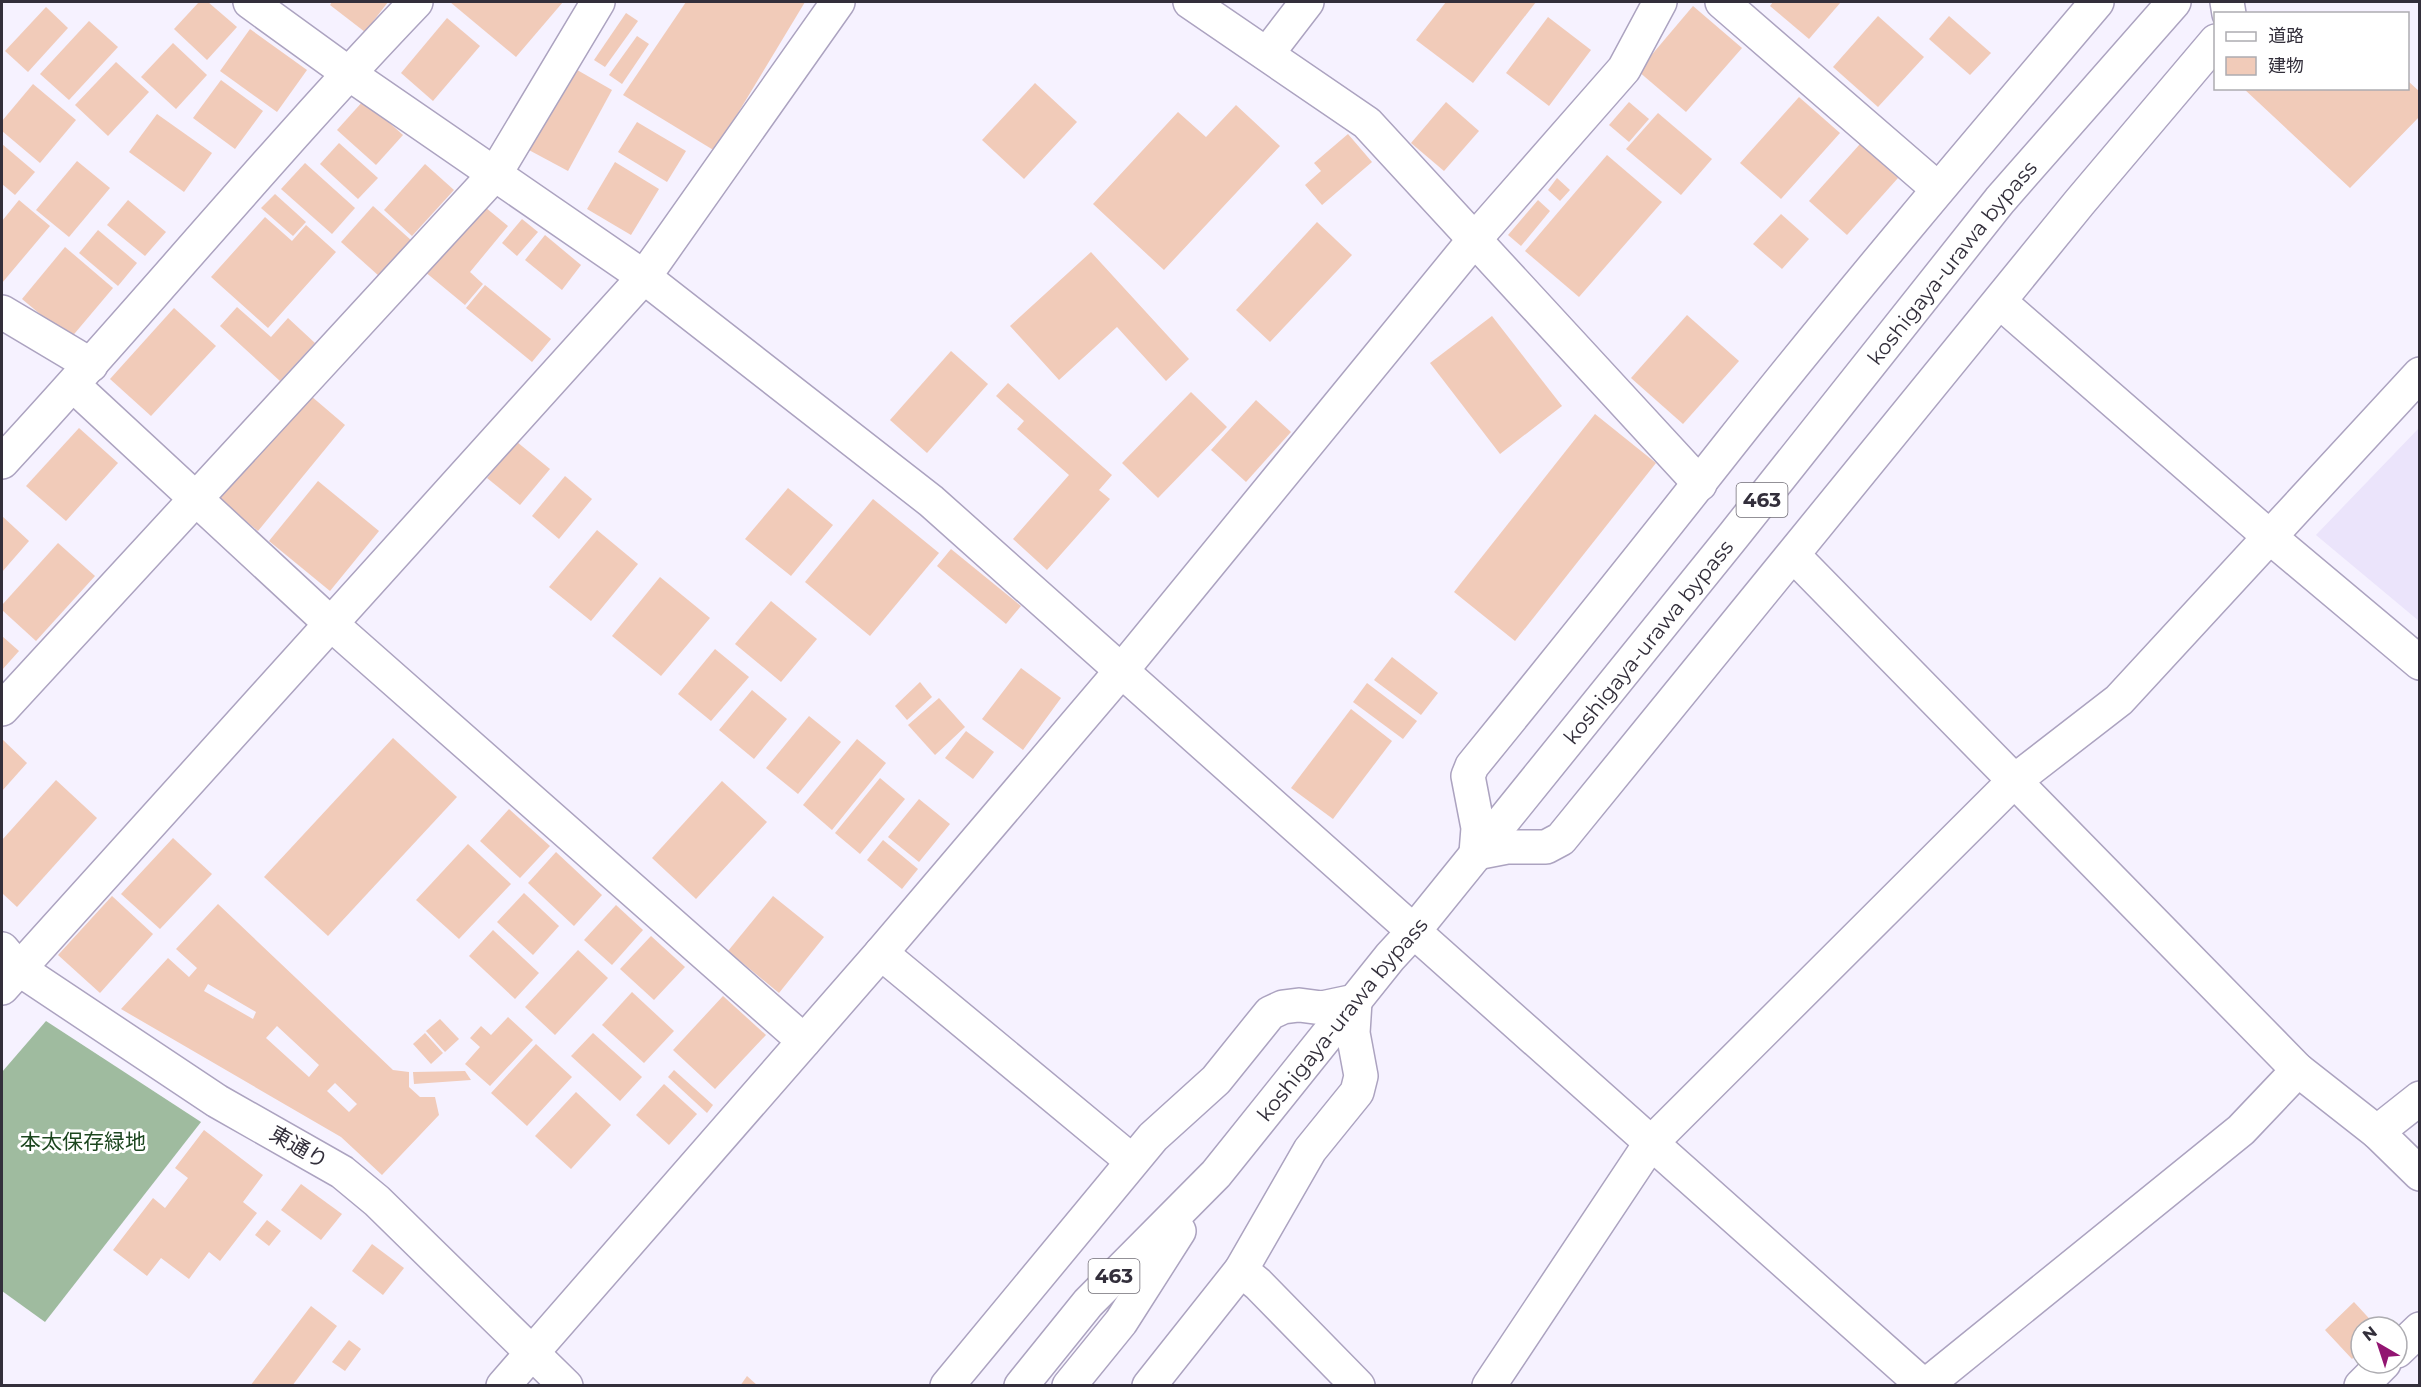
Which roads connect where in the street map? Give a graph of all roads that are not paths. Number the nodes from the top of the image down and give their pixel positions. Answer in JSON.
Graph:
{"nodes":[{"id":1,"x":250,"y":2,"type":"edge"},
{"id":2,"x":416,"y":2,"type":"edge"},
{"id":3,"x":598,"y":2,"type":"edge"},
{"id":4,"x":838,"y":2,"type":"edge"},
{"id":5,"x":1190,"y":2,"type":"edge"},
{"id":6,"x":1307,"y":2,"type":"edge"},
{"id":7,"x":1660,"y":2,"type":"edge"},
{"id":8,"x":1722,"y":2,"type":"edge"},
{"id":9,"x":2097,"y":2,"type":"edge"},
{"id":10,"x":2174,"y":2,"type":"edge"},
{"id":11,"x":2214,"y":43,"type":"edge"},
{"id":12,"x":1267,"y":54,"type":"junction"},
{"id":13,"x":348,"y":73,"type":"junction"},
{"id":14,"x":495,"y":174,"type":"junction"},
{"id":15,"x":1938,"y":189,"type":"junction"},
{"id":16,"x":1474,"y":240,"type":"junction"},
{"id":17,"x":644,"y":278,"type":"junction"},
{"id":18,"x":2000,"y":302,"type":"junction"},
{"id":19,"x":2,"y":312,"type":"edge"},
{"id":20,"x":2420,"y":374,"type":"edge"},
{"id":21,"x":82,"y":375,"type":"junction"},
{"id":22,"x":2,"y":462,"type":"edge"},
{"id":23,"x":1700,"y":484,"type":"junction"},
{"id":24,"x":195,"y":497,"type":"junction"},
{"id":25,"x":2271,"y":538,"type":"junction"},
{"id":26,"x":1794,"y":556,"type":"junction"},
{"id":27,"x":330,"y":623,"type":"junction"},
{"id":28,"x":2420,"y":663,"type":"edge"},
{"id":29,"x":1122,"y":670,"type":"junction"},
{"id":30,"x":2,"y":709,"type":"edge"},
{"id":31,"x":2013,"y":782,"type":"junction"},
{"id":32,"x":1476,"y":853,"type":"junction"},
{"id":33,"x":1414,"y":931,"type":"junction"},
{"id":34,"x":881,"y":953,"type":"junction"},
{"id":35,"x":7,"y":969,"type":"edge"},
{"id":36,"x":1354,"y":1001,"type":"junction"},
{"id":37,"x":804,"y":1041,"type":"junction"},
{"id":38,"x":2298,"y":1070,"type":"junction"},
{"id":39,"x":2420,"y":1098,"type":"edge"},
{"id":40,"x":2376,"y":1132,"type":"junction"},
{"id":41,"x":1650,"y":1144,"type":"junction"},
{"id":42,"x":1132,"y":1161,"type":"junction"},
{"id":43,"x":1216,"y":1174,"type":"junction"},
{"id":44,"x":2420,"y":1174,"type":"edge"},
{"id":45,"x":1241,"y":1270,"type":"junction"},
{"id":46,"x":2420,"y":1329,"type":"edge"},
{"id":47,"x":2409,"y":1340,"type":"edge"},
{"id":48,"x":532,"y":1352,"type":"junction"},
{"id":49,"x":2372,"y":1375,"type":"edge"},
{"id":50,"x":503,"y":1386,"type":"edge"},
{"id":51,"x":566,"y":1386,"type":"edge"},
{"id":52,"x":947,"y":1386,"type":"edge"},
{"id":53,"x":1021,"y":1386,"type":"edge"},
{"id":54,"x":1069,"y":1386,"type":"edge"},
{"id":55,"x":1149,"y":1386,"type":"edge"},
{"id":56,"x":1358,"y":1386,"type":"edge"},
{"id":57,"x":1489,"y":1386,"type":"edge"},
{"id":58,"x":1924,"y":1386,"type":"edge"},
{"id":59,"x":2361,"y":1386,"type":"edge"}],
"edges":[{"from":1,"to":13,"type":"main road"},
{"from":2,"to":13,"type":"main road"},
{"from":3,"to":14,"type":"main road"},
{"from":4,"to":17,"type":"main road"},
{"from":5,"to":12,"type":"main road"},
{"from":6,"to":12,"type":"main road"},
{"from":7,"to":16,"type":"main road"},
{"from":8,"to":15,"type":"main road"},
{"from":9,"to":15,"type":"main road"},
{"from":10,"to":32,"type":"main road","name":"koshigaya-urawa bypass","number":"463"},
{"from":11,"to":18,"type":"main road"},
{"from":12,"to":16,"type":"main road"},
{"from":13,"to":14,"type":"main road"},
{"from":13,"to":21,"type":"main road"},
{"from":14,"to":17,"type":"main road"},
{"from":14,"to":24,"type":"main road"},
{"from":15,"to":23,"type":"main road"},
{"from":16,"to":23,"type":"main road"},
{"from":16,"to":29,"type":"main road"},
{"from":17,"to":27,"type":"main road"},
{"from":17,"to":29,"type":"main road"},
{"from":18,"to":25,"type":"main road"},
{"from":18,"to":26,"type":"main road"},
{"from":19,"to":21,"type":"main road"},
{"from":20,"to":25,"type":"main road"},
{"from":21,"to":22,"type":"main road"},
{"from":21,"to":24,"type":"main road"},
{"from":23,"to":32,"type":"main road"},
{"from":24,"to":27,"type":"main road"},
{"from":24,"to":30,"type":"main road"},
{"from":25,"to":28,"type":"main road"},
{"from":25,"to":31,"type":"main road"},
{"from":26,"to":31,"type":"main road"},
{"from":26,"to":32,"type":"main road"},
{"from":27,"to":35,"type":"main road"},
{"from":27,"to":37,"type":"main road"},
{"from":29,"to":33,"type":"main road"},
{"from":29,"to":34,"type":"main road"},
{"from":31,"to":38,"type":"main road"},
{"from":31,"to":41,"type":"main road"},
{"from":32,"to":33,"type":"main road","name":"koshigaya-urawa bypass","number":"463"},
{"from":33,"to":36,"type":"main road","name":"koshigaya-urawa bypass","number":"463"},
{"from":33,"to":41,"type":"main road"},
{"from":34,"to":37,"type":"main road"},
{"from":34,"to":42,"type":"main road"},
{"from":35,"to":48,"type":"main road","name":"東通り"},
{"from":36,"to":42,"type":"main road"},
{"from":36,"to":43,"type":"main road","name":"koshigaya-urawa bypass","number":"463"},
{"from":36,"to":45,"type":"main road"},
{"from":37,"to":48,"type":"main road"},
{"from":38,"to":40,"type":"main road"},
{"from":38,"to":58,"type":"main road"},
{"from":39,"to":40,"type":"main road"},
{"from":40,"to":44,"type":"main road"},
{"from":41,"to":57,"type":"main road"},
{"from":41,"to":58,"type":"main road"},
{"from":42,"to":52,"type":"main road"},
{"from":43,"to":53,"type":"main road","name":"koshigaya-urawa bypass","number":"463"},
{"from":43,"to":54,"type":"main road","name":"koshigaya-urawa bypass","number":"463"},
{"from":45,"to":55,"type":"main road"},
{"from":45,"to":56,"type":"main road"},
{"from":46,"to":47,"type":"main road"},
{"from":48,"to":50,"type":"main road"},
{"from":48,"to":51,"type":"main road","name":"東通り"},
{"from":49,"to":59,"type":"main road"}]}
